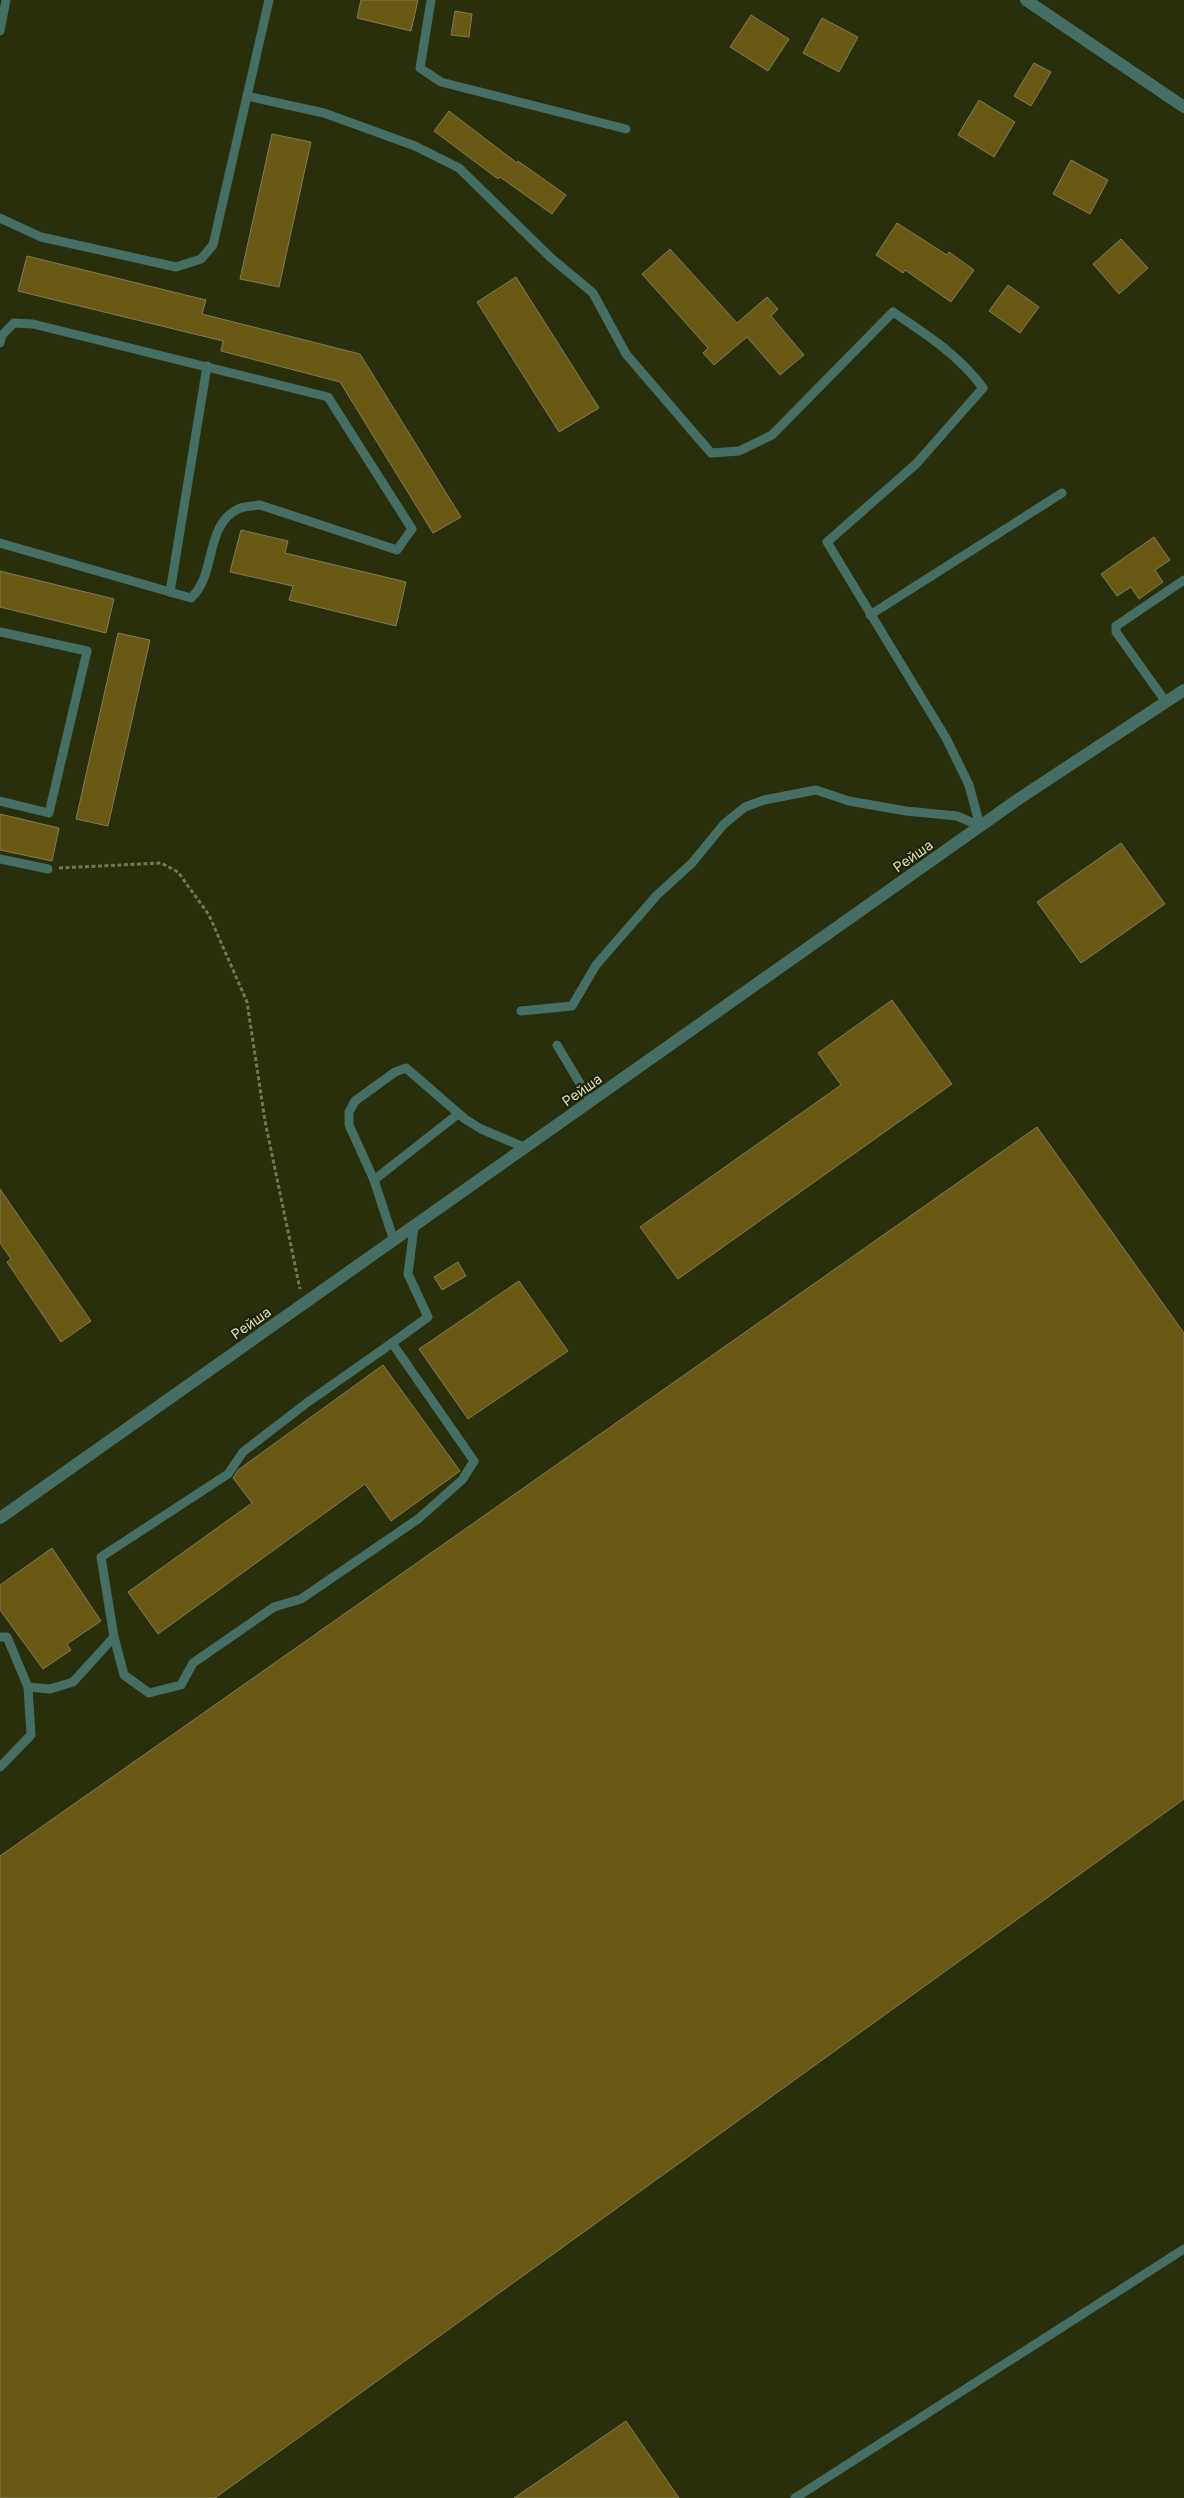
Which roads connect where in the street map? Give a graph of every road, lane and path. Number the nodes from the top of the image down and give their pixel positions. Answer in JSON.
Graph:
{"nodes":[{"id":1,"x":6,"y":0,"type":"edge"},
{"id":2,"x":269,"y":0,"type":"edge"},
{"id":3,"x":431,"y":0,"type":"edge"},
{"id":4,"x":1026,"y":0,"type":"edge"},
{"id":5,"x":0,"y":30,"type":"edge"},
{"id":6,"x":247,"y":96,"type":"junction"},
{"id":7,"x":1184,"y":107,"type":"edge"},
{"id":8,"x":626,"y":129,"type":"dead end"},
{"id":9,"x":0,"y":218,"type":"edge"},
{"id":10,"x":0,"y":343,"type":"edge"},
{"id":11,"x":206,"y":366,"type":"junction"},
{"id":12,"x":1062,"y":493,"type":"dead end"},
{"id":13,"x":0,"y":543,"type":"edge"},
{"id":14,"x":1184,"y":580,"type":"edge"},
{"id":15,"x":170,"y":592,"type":"junction"},
{"id":16,"x":870,"y":615,"type":"junction"},
{"id":17,"x":0,"y":632,"type":"edge"},
{"id":18,"x":1184,"y":690,"type":"edge"},
{"id":19,"x":1166,"y":702,"type":"junction"},
{"id":20,"x":0,"y":801,"type":"edge"},
{"id":21,"x":980,"y":826,"type":"junction"},
{"id":22,"x":0,"y":859,"type":"edge"},
{"id":23,"x":48,"y":869,"type":"joint"},
{"id":24,"x":522,"y":1011,"type":"dead end"},
{"id":25,"x":557,"y":1045,"type":"dead end"},
{"id":26,"x":591,"y":1102,"type":"junction"},
{"id":27,"x":458,"y":1114,"type":"junction"},
{"id":28,"x":526,"y":1148,"type":"junction"},
{"id":29,"x":374,"y":1180,"type":"junction"},
{"id":30,"x":414,"y":1227,"type":"junction"},
{"id":31,"x":394,"y":1240,"type":"junction"},
{"id":32,"x":303,"y":1304,"type":"junction"},
{"id":33,"x":392,"y":1343,"type":"junction"},
{"id":34,"x":0,"y":1518,"type":"edge"},
{"id":35,"x":0,"y":1637,"type":"edge"},
{"id":36,"x":114,"y":1637,"type":"junction"},
{"id":37,"x":28,"y":1686,"type":"junction"},
{"id":38,"x":0,"y":1767,"type":"edge"},
{"id":39,"x":1184,"y":2249,"type":"edge"},
{"id":40,"x":796,"y":2498,"type":"edge"}],
"edges":[{"from":1,"to":5,"type":"lane"},
{"from":2,"to":6,"type":"lane"},
{"from":3,"to":8,"type":"lane"},
{"from":4,"to":7,"type":"street"},
{"from":6,"to":9,"type":"lane"},
{"from":6,"to":16,"type":"lane"},
{"from":10,"to":11,"type":"lane"},
{"from":11,"to":15,"type":"lane"},
{"from":11,"to":15,"type":"lane"},
{"from":12,"to":16,"type":"lane"},
{"from":13,"to":15,"type":"lane"},
{"from":14,"to":19,"type":"lane"},
{"from":16,"to":21,"type":"lane"},
{"from":17,"to":20,"type":"lane"},
{"from":18,"to":19,"type":"street","name":"Рейша"},
{"from":19,"to":21,"type":"street","name":"Рейша"},
{"from":21,"to":24,"type":"lane"},
{"from":21,"to":26,"type":"street","name":"Рейша"},
{"from":22,"to":23,"type":"lane"},
{"from":23,"to":32,"type":"path"},
{"from":25,"to":26,"type":"lane"},
{"from":26,"to":28,"type":"street","name":"Рейша"},
{"from":27,"to":28,"type":"lane"},
{"from":27,"to":29,"type":"lane"},
{"from":27,"to":29,"type":"lane"},
{"from":28,"to":30,"type":"street","name":"Рейша"},
{"from":29,"to":31,"type":"lane"},
{"from":30,"to":31,"type":"street","name":"Рейша"},
{"from":30,"to":33,"type":"lane"},
{"from":31,"to":32,"type":"street","name":"Рейша"},
{"from":32,"to":34,"type":"street","name":"Рейша"},
{"from":33,"to":36,"type":"lane"},
{"from":33,"to":36,"type":"lane"},
{"from":35,"to":37,"type":"lane"},
{"from":36,"to":37,"type":"lane"},
{"from":37,"to":38,"type":"lane"},
{"from":39,"to":40,"type":"lane"}]}
